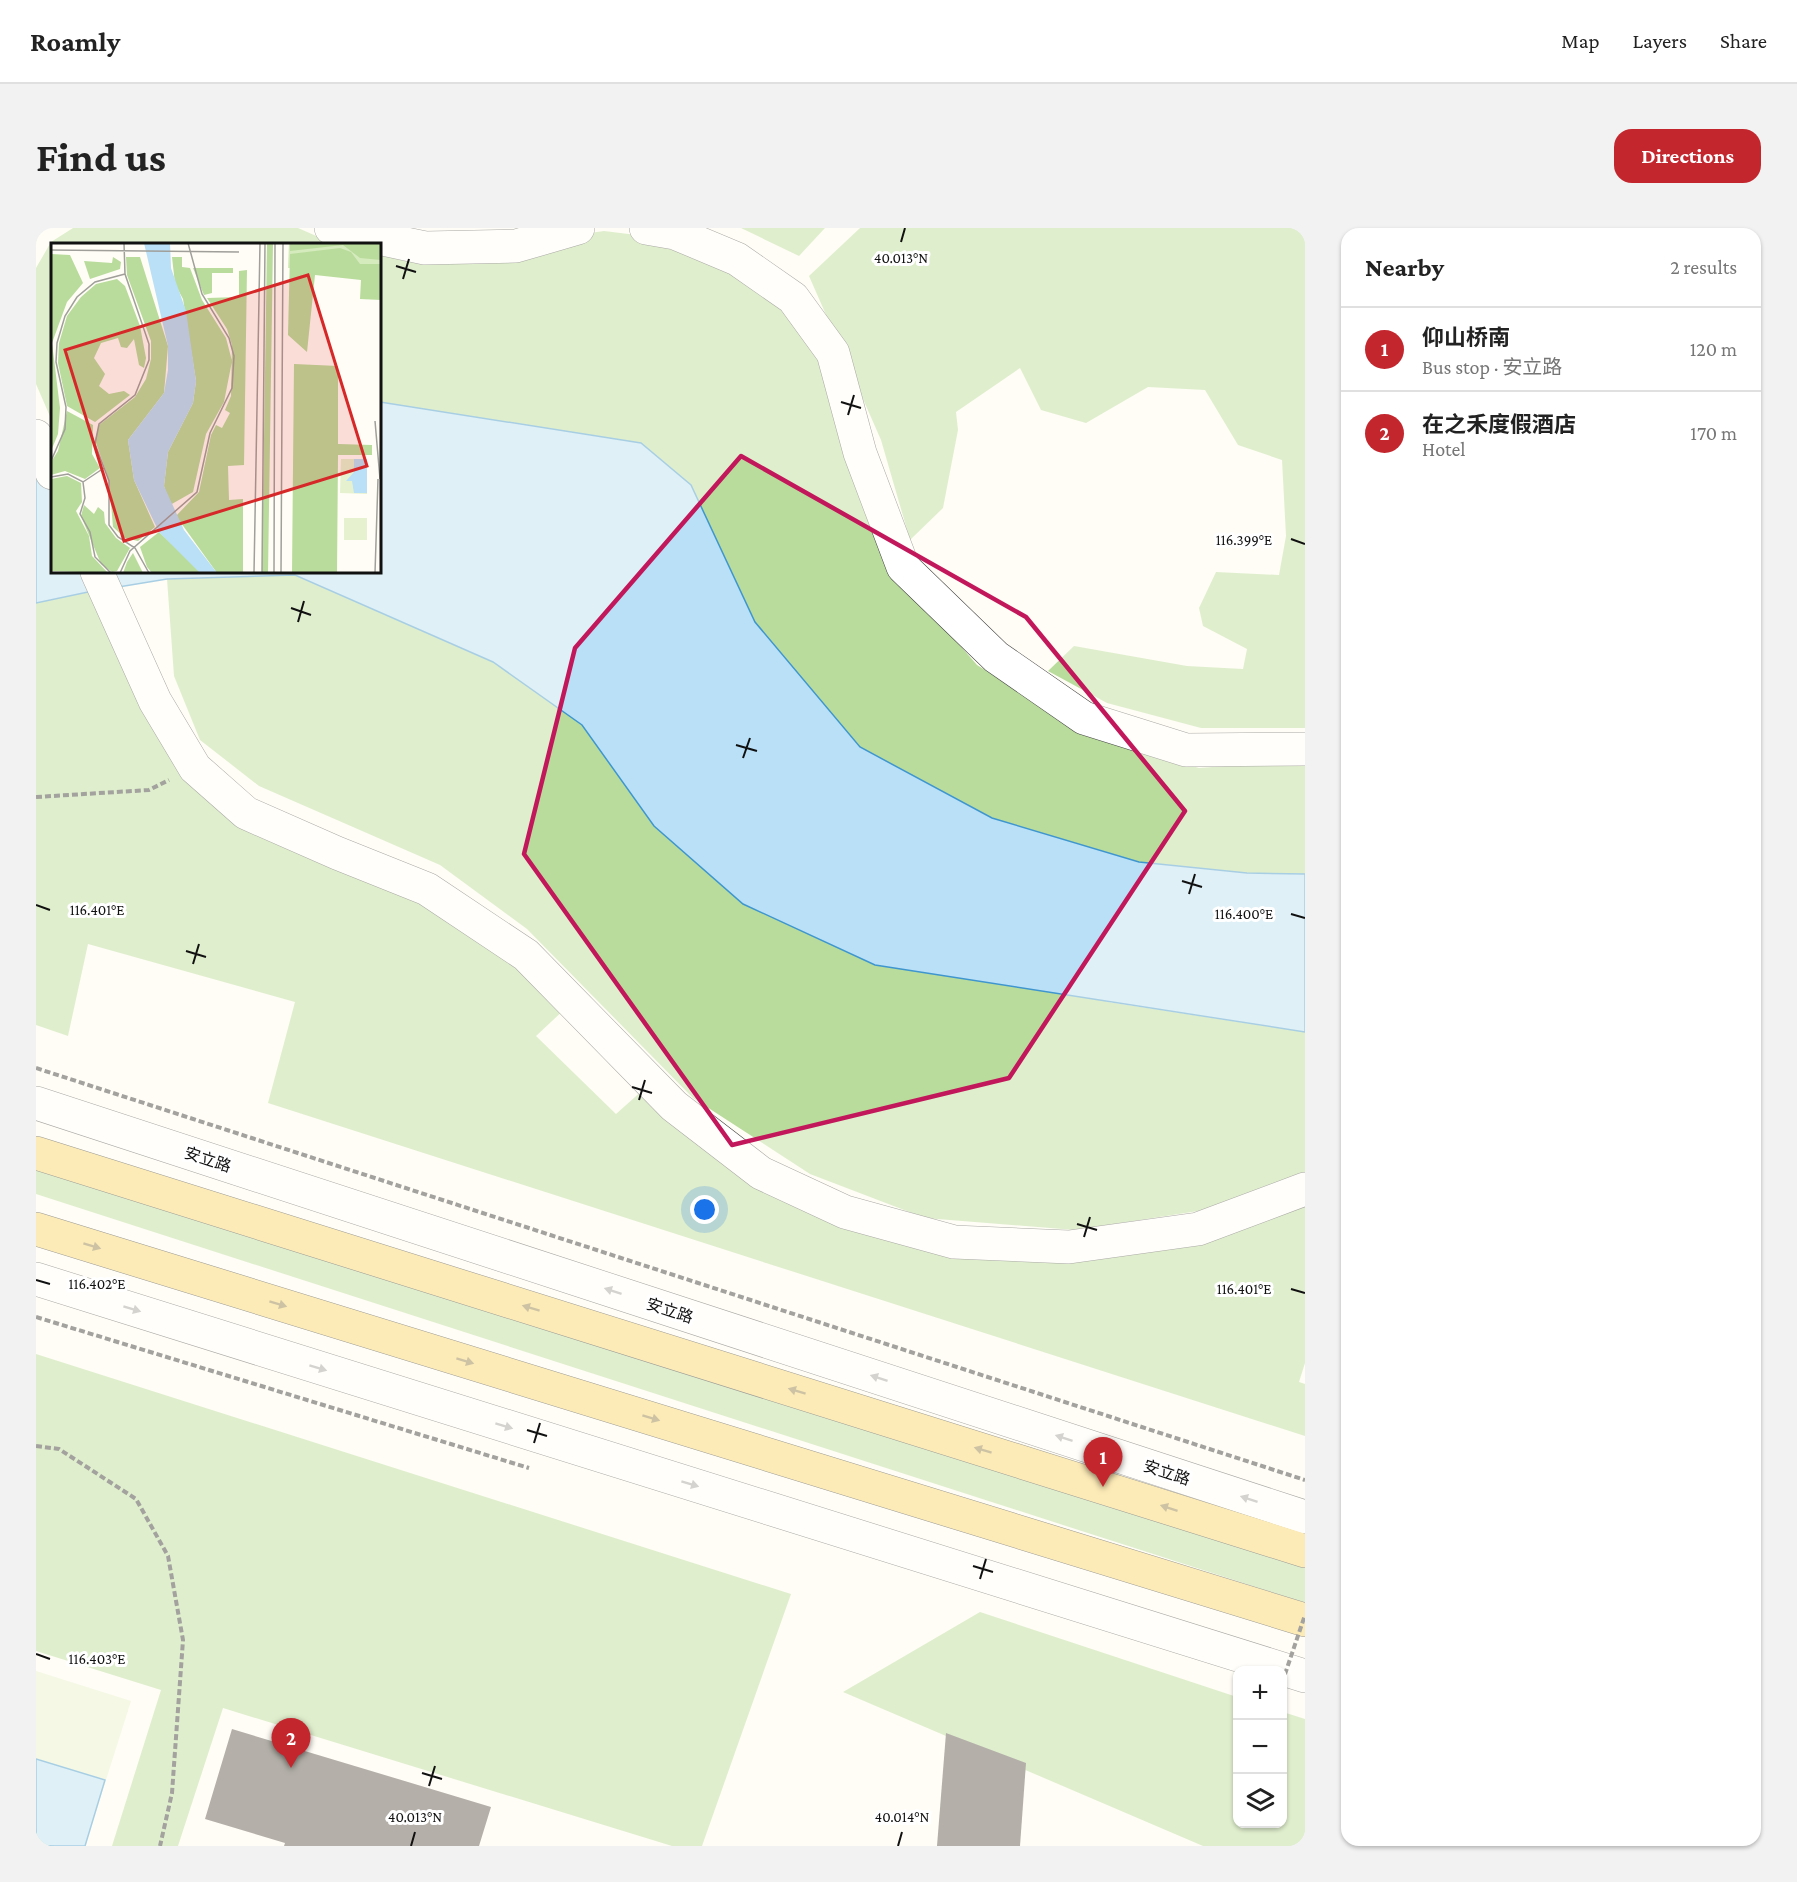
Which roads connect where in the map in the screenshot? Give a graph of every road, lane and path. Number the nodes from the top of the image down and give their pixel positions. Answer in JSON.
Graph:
{"nodes":[{"id":1,"x":331,"y":228,"type":"edge"},
{"id":2,"x":578,"y":228,"type":"edge"},
{"id":3,"x":646,"y":228,"type":"edge"},
{"id":4,"x":513,"y":237,"type":"edge"},
{"id":5,"x":36,"y":436,"type":"edge"},
{"id":6,"x":51,"y":471,"type":"edge"},
{"id":7,"x":97,"y":573,"type":"edge"},
{"id":8,"x":1305,"y":749,"type":"edge"},
{"id":9,"x":195,"y":768,"type":"junction"},
{"id":10,"x":36,"y":797,"type":"edge"},
{"id":11,"x":36,"y":1068,"type":"edge"},
{"id":12,"x":36,"y":1103,"type":"edge"},
{"id":13,"x":36,"y":1153,"type":"edge"},
{"id":14,"x":1305,"y":1189,"type":"edge"},
{"id":15,"x":36,"y":1229,"type":"edge"},
{"id":16,"x":36,"y":1279,"type":"edge"},
{"id":17,"x":36,"y":1446,"type":"edge"},
{"id":18,"x":1305,"y":1480,"type":"edge"},
{"id":19,"x":1305,"y":1517,"type":"edge"},
{"id":20,"x":1305,"y":1551,"type":"edge"},
{"id":21,"x":1305,"y":1615,"type":"edge"},
{"id":22,"x":1305,"y":1620,"type":"edge"},
{"id":23,"x":1287,"y":1668,"type":"edge"},
{"id":24,"x":1305,"y":1676,"type":"edge"},
{"id":25,"x":160,"y":1846,"type":"edge"}],
"edges":[{"from":1,"to":4,"type":"street"},
{"from":2,"to":4,"type":"street"},
{"from":3,"to":8,"type":"street"},
{"from":5,"to":6,"type":"street"},
{"from":7,"to":9,"type":"street"},
{"from":9,"to":10,"type":"path"},
{"from":9,"to":14,"type":"street"},
{"from":11,"to":18,"type":"path"},
{"from":19,"to":12,"type":"street","name":"安立路","one_way":true},
{"from":20,"to":13,"type":"main road","name":"安立路","one_way":true},
{"from":15,"to":22,"type":"main road","one_way":true},
{"from":16,"to":24,"type":"street","one_way":true},
{"from":17,"to":25,"type":"path"},
{"from":21,"to":23,"type":"path","bridge":true}]}
